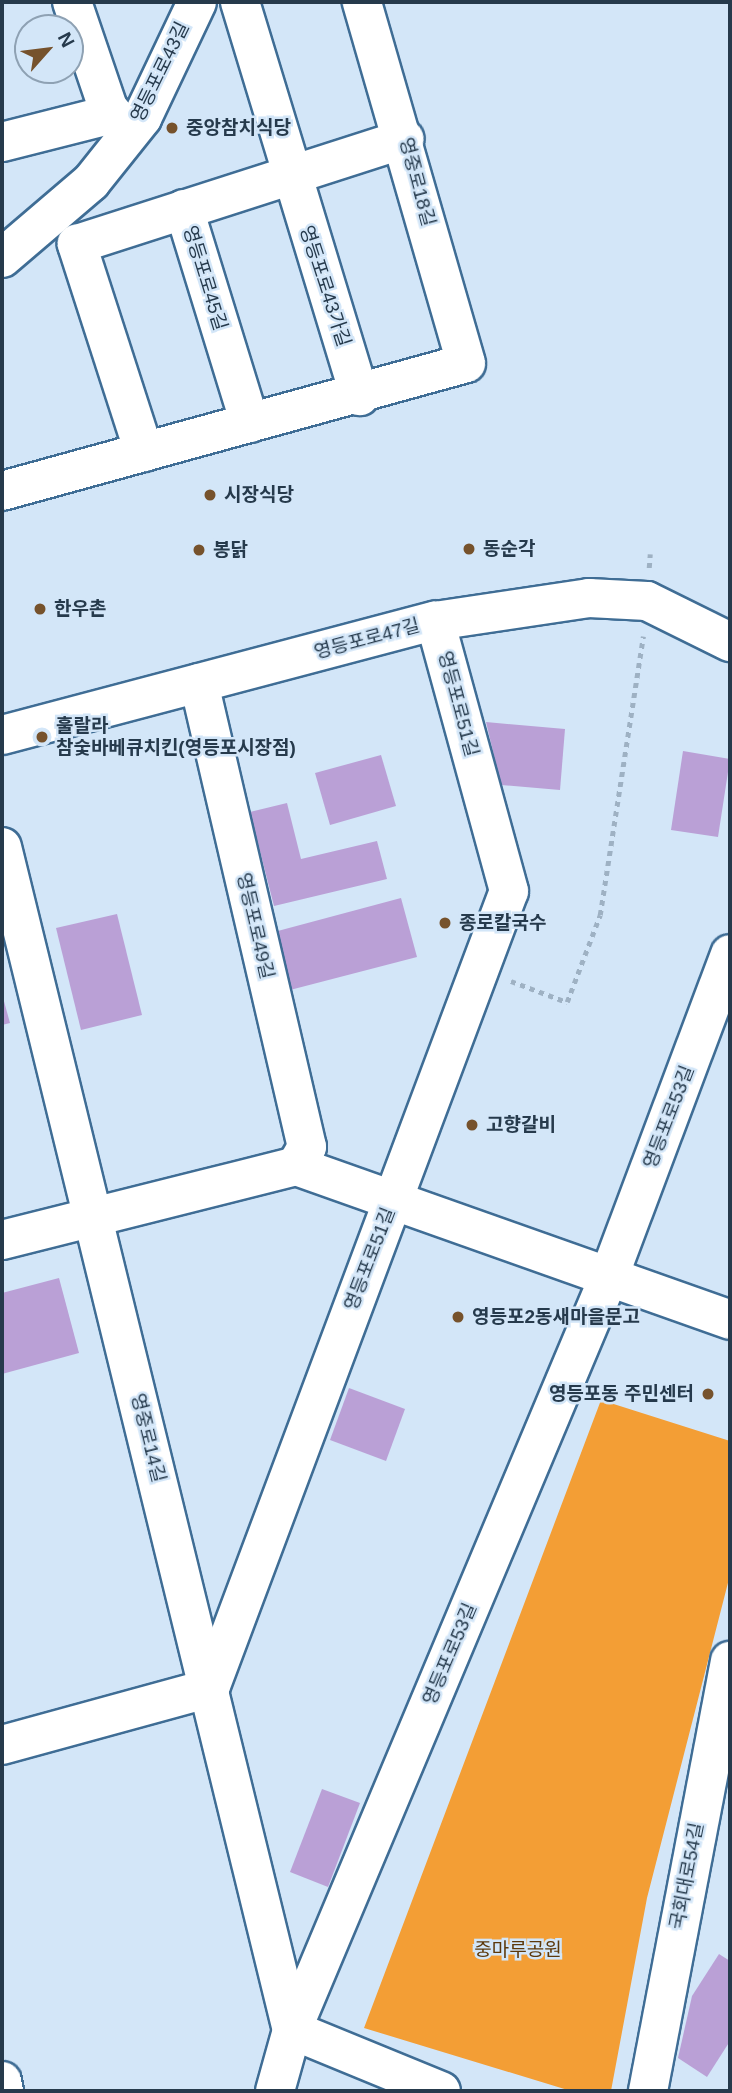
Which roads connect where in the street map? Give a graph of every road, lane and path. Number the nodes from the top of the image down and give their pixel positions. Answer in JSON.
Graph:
{"nodes":[{"id":1,"x":72,"y":2,"type":"edge"},
{"id":2,"x":197,"y":2,"type":"edge"},
{"id":3,"x":240,"y":2,"type":"edge"},
{"id":4,"x":362,"y":2,"type":"edge"},
{"id":5,"x":121,"y":124,"type":"junction"},
{"id":6,"x":405,"y":139,"type":"junction"},
{"id":7,"x":2,"y":142,"type":"edge"},
{"id":8,"x":290,"y":176,"type":"junction"},
{"id":9,"x":184,"y":209,"type":"junction"},
{"id":10,"x":2,"y":258,"type":"edge"},
{"id":11,"x":360,"y":396,"type":"junction"},
{"id":12,"x":250,"y":423,"type":"junction"},
{"id":13,"x":144,"y":452,"type":"junction"},
{"id":14,"x":2,"y":491,"type":"edge"},
{"id":15,"x":650,"y":555,"type":"dead end"},
{"id":16,"x":647,"y":601,"type":"junction"},
{"id":17,"x":435,"y":621,"type":"junction"},
{"id":18,"x":730,"y":642,"type":"edge"},
{"id":19,"x":199,"y":683,"type":"junction"},
{"id":20,"x":2,"y":735,"type":"edge"},
{"id":21,"x":2,"y":847,"type":"edge"},
{"id":22,"x":730,"y":954,"type":"edge"},
{"id":23,"x":480,"y":969,"type":"junction"},
{"id":24,"x":296,"y":1166,"type":"junction"},
{"id":25,"x":392,"y":1201,"type":"junction"},
{"id":26,"x":93,"y":1216,"type":"junction"},
{"id":27,"x":2,"y":1240,"type":"edge"},
{"id":28,"x":608,"y":1279,"type":"junction"},
{"id":29,"x":730,"y":1320,"type":"edge"},
{"id":30,"x":730,"y":1661,"type":"edge"},
{"id":31,"x":210,"y":1688,"type":"junction"},
{"id":32,"x":2,"y":1745,"type":"edge"},
{"id":33,"x":292,"y":2030,"type":"junction"},
{"id":34,"x":2,"y":2081,"type":"edge"},
{"id":35,"x":4,"y":2091,"type":"edge"},
{"id":36,"x":275,"y":2091,"type":"edge"},
{"id":37,"x":441,"y":2091,"type":"edge"},
{"id":38,"x":648,"y":2091,"type":"edge"}],
"edges":[{"from":1,"to":5,"type":"street"},
{"from":2,"to":5,"type":"street","name":"영등포로43길"},
{"from":3,"to":8,"type":"street","name":"영등포로43가길"},
{"from":4,"to":6,"type":"street","name":"영중로18길"},
{"from":5,"to":7,"type":"street"},
{"from":5,"to":10,"type":"street","name":"영등포로43길"},
{"from":6,"to":8,"type":"street"},
{"from":6,"to":11,"type":"street","name":"영중로18길"},
{"from":8,"to":9,"type":"street"},
{"from":8,"to":11,"type":"street","name":"영등포로43가길"},
{"from":9,"to":12,"type":"street","name":"영등포로45길"},
{"from":9,"to":13,"type":"street","name":"영등포로45길"},
{"from":11,"to":12,"type":"street"},
{"from":12,"to":13,"type":"street"},
{"from":13,"to":14,"type":"street"},
{"from":15,"to":16,"type":"path"},
{"from":16,"to":17,"type":"street","name":"영등포로47길"},
{"from":16,"to":18,"type":"street","name":"영등포로47길"},
{"from":16,"to":23,"type":"path"},
{"from":17,"to":19,"type":"street","name":"영등포로47길"},
{"from":17,"to":23,"type":"street","name":"영등포로51길"},
{"from":19,"to":20,"type":"street","name":"영등포로47길"},
{"from":19,"to":24,"type":"street","name":"영등포로49길"},
{"from":21,"to":26,"type":"street","name":"영중로14길"},
{"from":22,"to":28,"type":"street","name":"영등포로53길"},
{"from":23,"to":25,"type":"street","name":"영등포로51길"},
{"from":24,"to":25,"type":"street"},
{"from":24,"to":26,"type":"street"},
{"from":25,"to":28,"type":"street"},
{"from":25,"to":31,"type":"street","name":"영등포로51길"},
{"from":26,"to":27,"type":"street"},
{"from":26,"to":31,"type":"street","name":"영중로14길"},
{"from":28,"to":29,"type":"street"},
{"from":28,"to":33,"type":"street","name":"영등포로53길"},
{"from":30,"to":38,"type":"street","name":"국회대로54길"},
{"from":31,"to":32,"type":"street"},
{"from":31,"to":33,"type":"street","name":"영중로14길"},
{"from":33,"to":36,"type":"street","name":"영등포로53길"},
{"from":33,"to":37,"type":"street"},
{"from":34,"to":35,"type":"street"}]}
